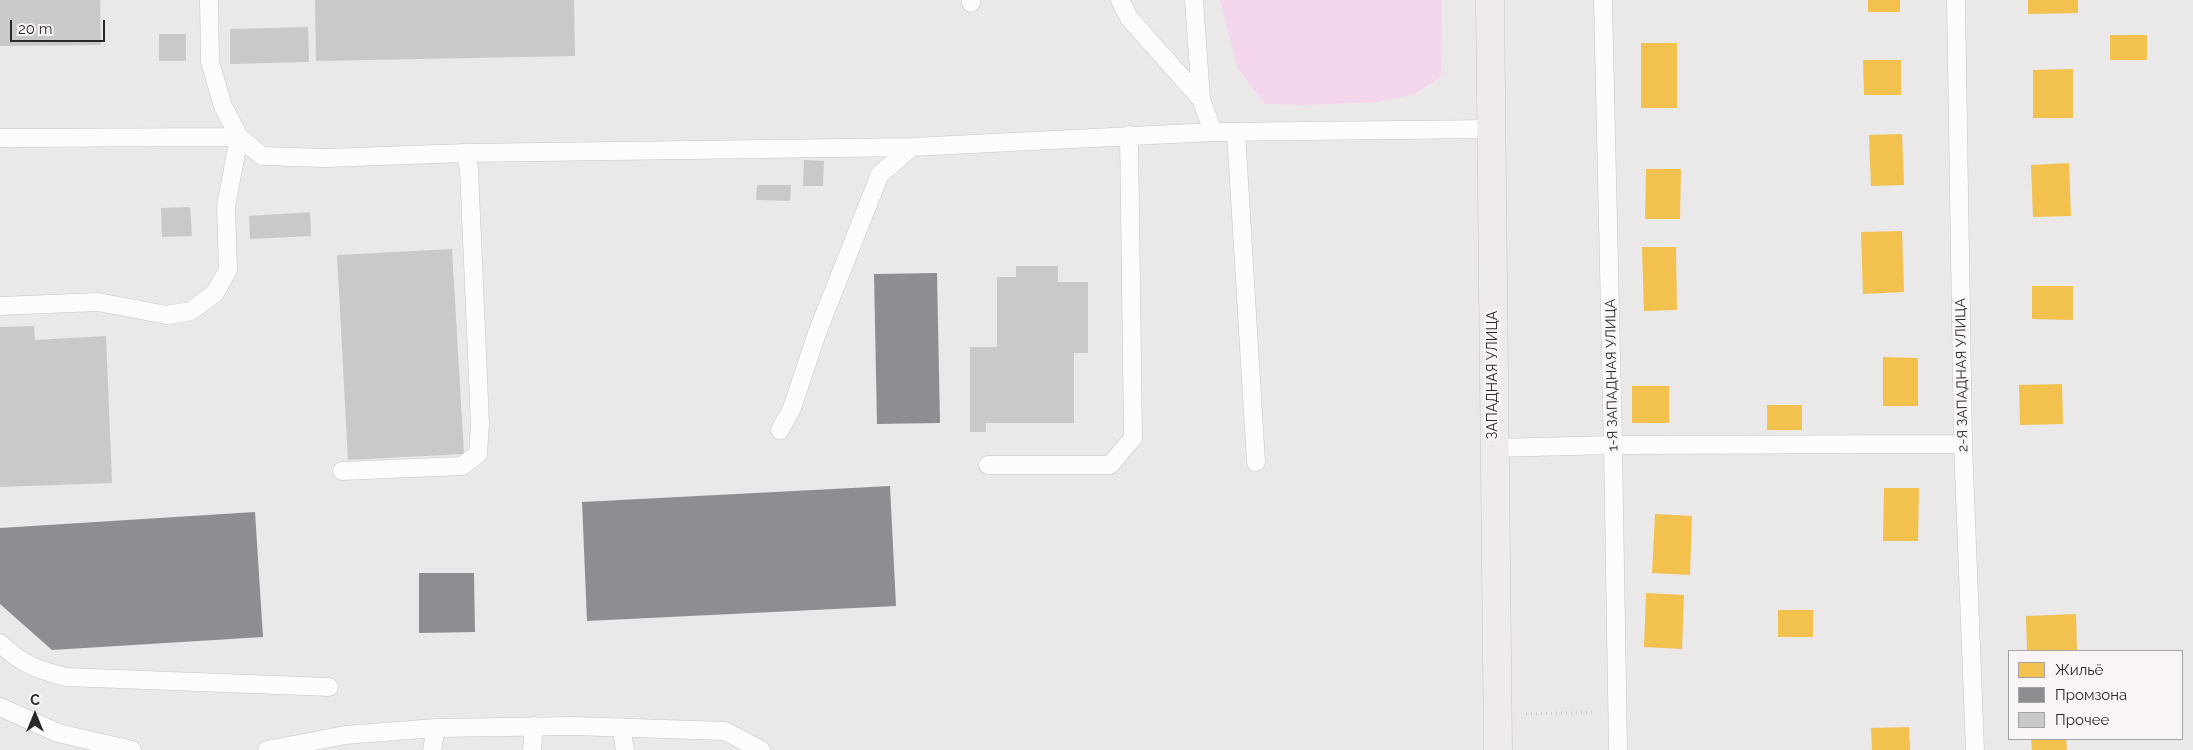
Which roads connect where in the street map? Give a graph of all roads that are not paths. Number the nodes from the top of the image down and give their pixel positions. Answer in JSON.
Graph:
{"nodes":[{"id":1,"x":209,"y":0,"type":"edge"},
{"id":2,"x":1120,"y":0,"type":"edge"},
{"id":3,"x":1194,"y":0,"type":"edge"},
{"id":4,"x":1490,"y":0,"type":"edge"},
{"id":5,"x":1603,"y":0,"type":"edge"},
{"id":6,"x":1956,"y":0,"type":"edge"},
{"id":7,"x":1201,"y":99,"type":"junction"},
{"id":8,"x":1492,"y":129,"type":"junction"},
{"id":9,"x":1214,"y":132,"type":"junction"},
{"id":10,"x":1236,"y":132,"type":"junction"},
{"id":11,"x":1129,"y":135,"type":"junction"},
{"id":12,"x":239,"y":137,"type":"junction"},
{"id":13,"x":0,"y":138,"type":"edge"},
{"id":14,"x":912,"y":147,"type":"junction"},
{"id":15,"x":466,"y":153,"type":"junction"},
{"id":16,"x":0,"y":306,"type":"edge"},
{"id":17,"x":780,"y":430,"type":"dead end"},
{"id":18,"x":1963,"y":444,"type":"junction"},
{"id":19,"x":1613,"y":445,"type":"junction"},
{"id":20,"x":1494,"y":448,"type":"junction"},
{"id":21,"x":1256,"y":462,"type":"dead end"},
{"id":22,"x":988,"y":465,"type":"dead end"},
{"id":23,"x":342,"y":471,"type":"dead end"},
{"id":24,"x":0,"y":643,"type":"edge"},
{"id":25,"x":329,"y":688,"type":"dead end"},
{"id":26,"x":0,"y":707,"type":"edge"},
{"id":27,"x":534,"y":726,"type":"junction"},
{"id":28,"x":621,"y":727,"type":"junction"},
{"id":29,"x":436,"y":728,"type":"junction"},
{"id":30,"x":132,"y":750,"type":"edge"},
{"id":31,"x":267,"y":750,"type":"edge"},
{"id":32,"x":432,"y":750,"type":"edge"},
{"id":33,"x":532,"y":750,"type":"edge"},
{"id":34,"x":625,"y":750,"type":"edge"},
{"id":35,"x":760,"y":750,"type":"edge"},
{"id":36,"x":1498,"y":750,"type":"edge"},
{"id":37,"x":1618,"y":750,"type":"edge"},
{"id":38,"x":1976,"y":750,"type":"edge"}],
"edges":[{"from":1,"to":12,"type":"lane"},
{"from":2,"to":7,"type":"lane"},
{"from":3,"to":7,"type":"lane"},
{"from":4,"to":8,"type":"main road","name":"ЗАПАДНАЯ УЛИЦА"},
{"from":5,"to":19,"type":"lane","name":"1-Я ЗАПАДНАЯ УЛИЦА"},
{"from":6,"to":18,"type":"lane","name":"2-Я ЗАПАДНАЯ УЛИЦА"},
{"from":7,"to":9,"type":"lane"},
{"from":8,"to":10,"type":"lane"},
{"from":8,"to":20,"type":"main road","name":"ЗАПАДНАЯ УЛИЦА"},
{"from":9,"to":10,"type":"lane"},
{"from":9,"to":11,"type":"lane"},
{"from":10,"to":21,"type":"lane"},
{"from":11,"to":14,"type":"lane"},
{"from":11,"to":22,"type":"lane"},
{"from":12,"to":13,"type":"lane"},
{"from":12,"to":15,"type":"lane"},
{"from":12,"to":16,"type":"lane"},
{"from":14,"to":15,"type":"lane"},
{"from":14,"to":17,"type":"lane"},
{"from":15,"to":23,"type":"lane"},
{"from":18,"to":19,"type":"lane"},
{"from":18,"to":38,"type":"lane","name":"2-Я ЗАПАДНАЯ УЛИЦА"},
{"from":19,"to":20,"type":"lane"},
{"from":19,"to":37,"type":"lane","name":"1-Я ЗАПАДНАЯ УЛИЦА"},
{"from":20,"to":36,"type":"main road","name":"ЗАПАДНАЯ УЛИЦА"},
{"from":24,"to":25,"type":"lane"},
{"from":26,"to":30,"type":"lane"},
{"from":27,"to":28,"type":"lane"},
{"from":27,"to":29,"type":"lane"},
{"from":27,"to":33,"type":"lane"},
{"from":28,"to":34,"type":"lane"},
{"from":28,"to":35,"type":"lane"},
{"from":29,"to":31,"type":"lane"},
{"from":29,"to":32,"type":"lane"}]}
